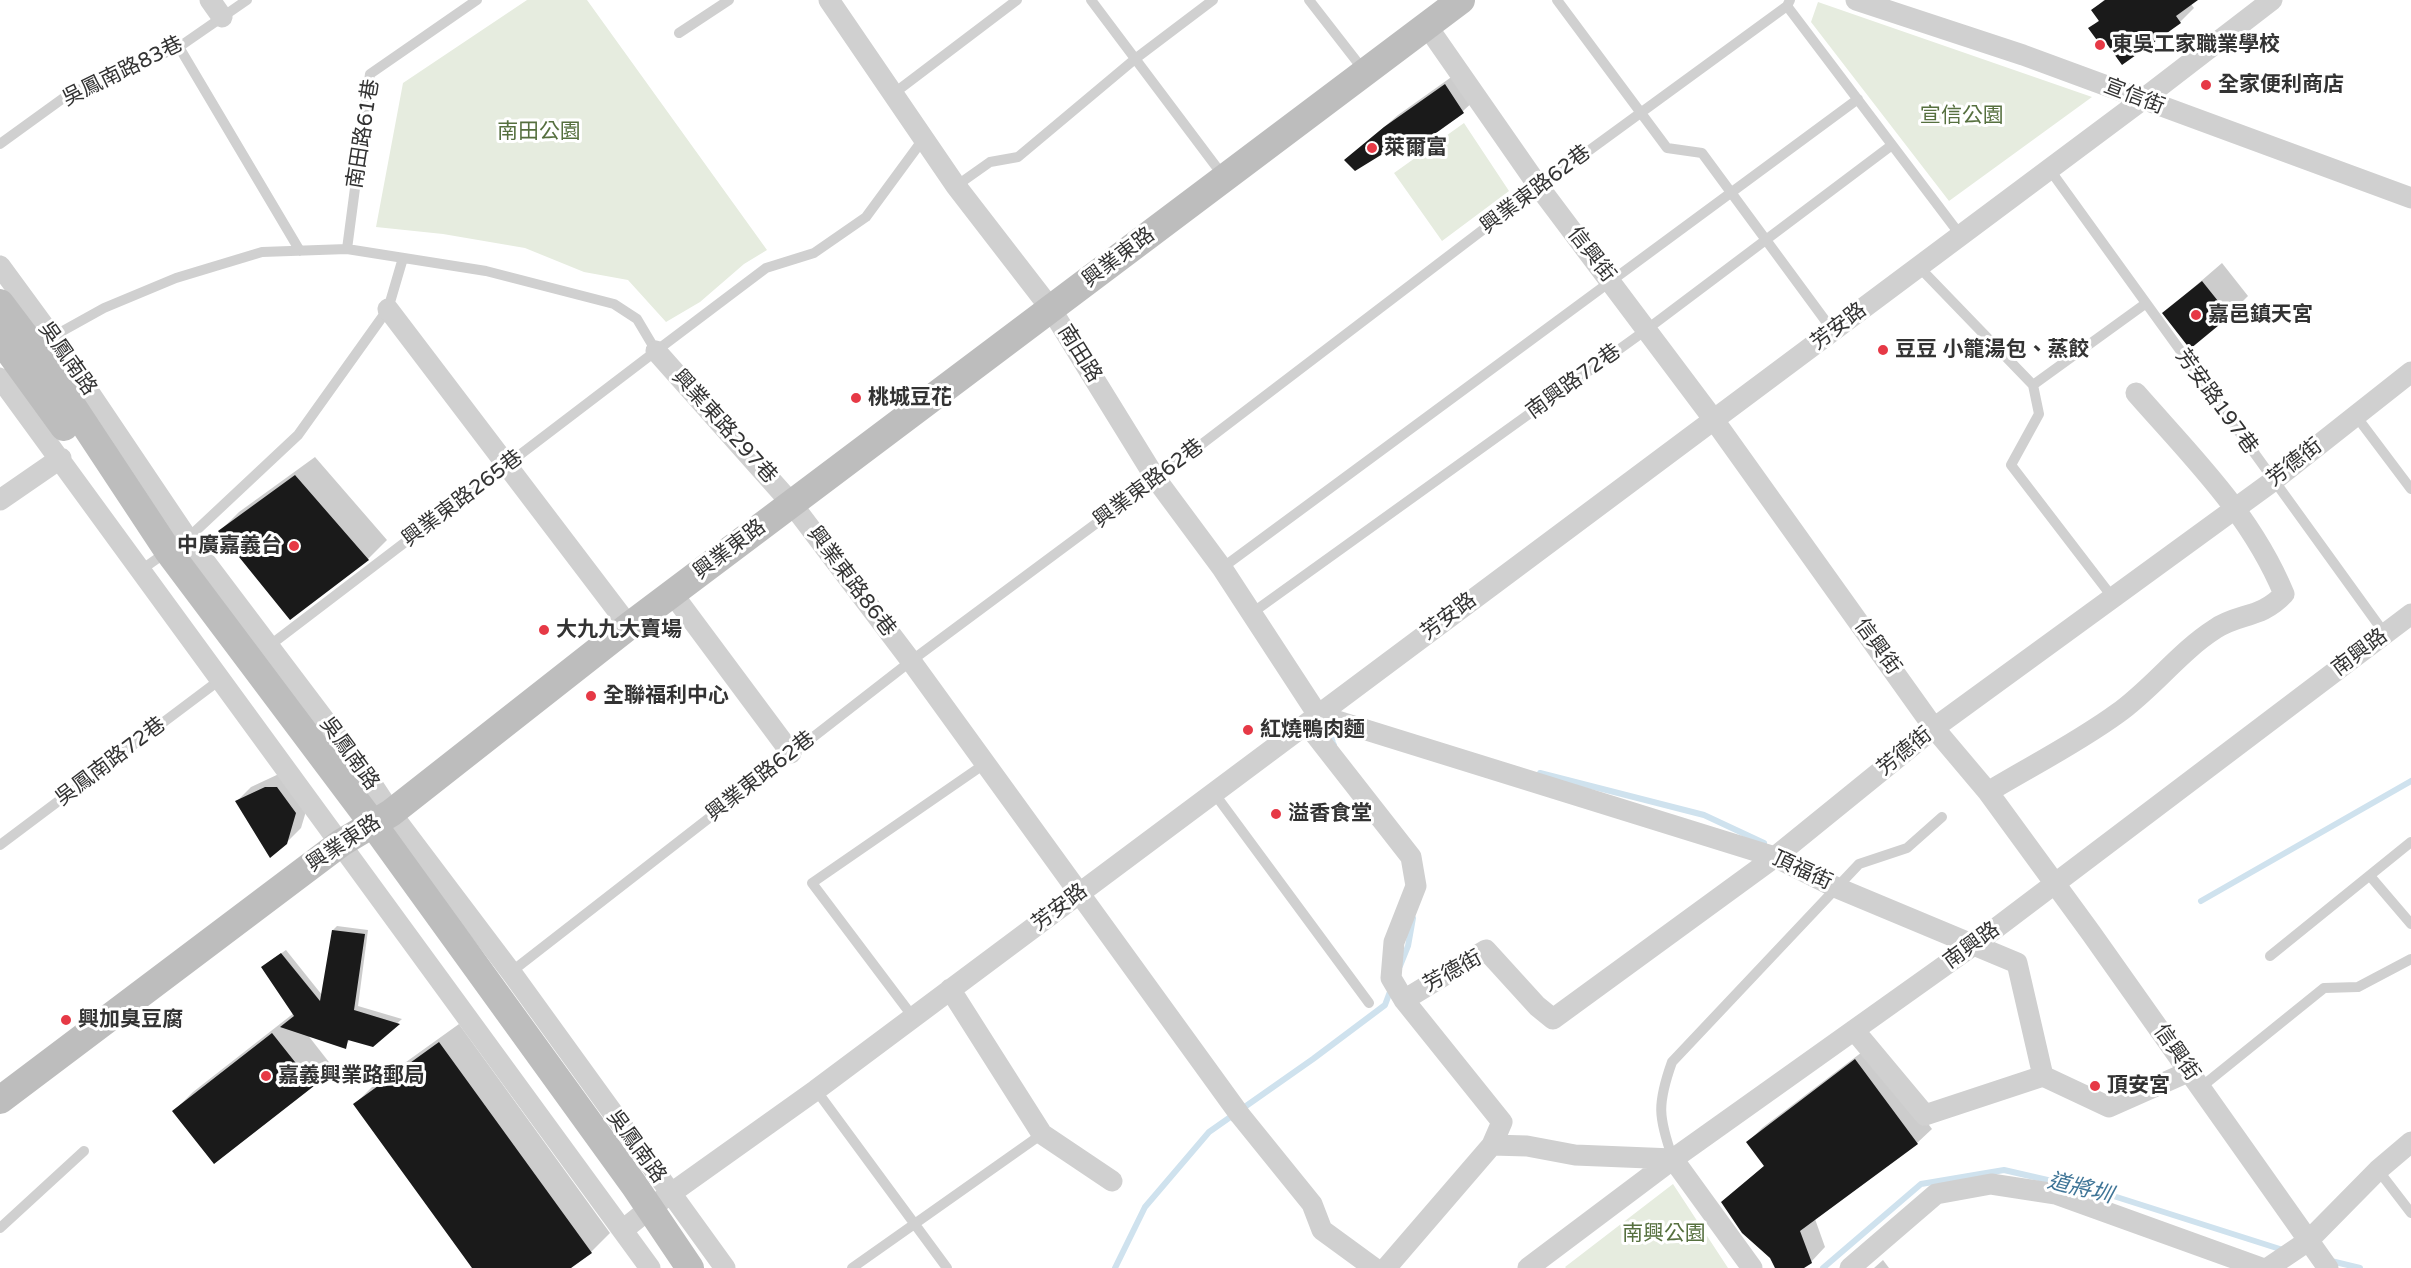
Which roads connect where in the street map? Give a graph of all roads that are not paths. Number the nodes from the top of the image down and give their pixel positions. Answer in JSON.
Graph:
{"nodes":[{"id":1,"x":210,"y":0,"type":"edge"},
{"id":2,"x":247,"y":0,"type":"edge"},
{"id":3,"x":477,"y":0,"type":"edge"},
{"id":4,"x":729,"y":0,"type":"edge"},
{"id":5,"x":1017,"y":0,"type":"edge"},
{"id":6,"x":1091,"y":0,"type":"edge"},
{"id":7,"x":1213,"y":0,"type":"edge"},
{"id":8,"x":1309,"y":0,"type":"edge"},
{"id":9,"x":1461,"y":0,"type":"edge"},
{"id":10,"x":1557,"y":0,"type":"edge"},
{"id":11,"x":1857,"y":0,"type":"edge"},
{"id":12,"x":2272,"y":0,"type":"edge"},
{"id":13,"x":831,"y":1,"type":"edge"},
{"id":14,"x":1789,"y":3,"type":"edge"},
{"id":15,"x":222,"y":17,"type":"junction"},
{"id":16,"x":1427,"y":26,"type":"junction"},
{"id":17,"x":679,"y":33,"type":"dead end"},
{"id":18,"x":179,"y":47,"type":"junction"},
{"id":19,"x":1135,"y":58,"type":"junction"},
{"id":20,"x":1365,"y":72,"type":"junction"},
{"id":21,"x":893,"y":94,"type":"junction"},
{"id":22,"x":1858,"y":99,"type":"junction"},
{"id":23,"x":2142,"y":100,"type":"junction"},
{"id":24,"x":1641,"y":112,"type":"junction"},
{"id":25,"x":924,"y":138,"type":"junction"},
{"id":26,"x":0,"y":144,"type":"edge"},
{"id":27,"x":1892,"y":146,"type":"junction"},
{"id":28,"x":2050,"y":170,"type":"junction"},
{"id":29,"x":1225,"y":178,"type":"junction"},
{"id":30,"x":956,"y":186,"type":"junction"},
{"id":31,"x":1539,"y":187,"type":"junction"},
{"id":32,"x":1732,"y":192,"type":"junction"},
{"id":33,"x":2411,"y":198,"type":"edge"},
{"id":34,"x":1961,"y":236,"type":"junction"},
{"id":35,"x":1766,"y":240,"type":"junction"},
{"id":36,"x":347,"y":249,"type":"junction"},
{"id":37,"x":300,"y":251,"type":"junction"},
{"id":38,"x":403,"y":258,"type":"junction"},
{"id":39,"x":1919,"y":267,"type":"junction"},
{"id":40,"x":1612,"y":281,"type":"junction"},
{"id":41,"x":2,"y":283,"type":"edge"},
{"id":42,"x":2145,"y":304,"type":"junction"},
{"id":43,"x":388,"y":309,"type":"junction"},
{"id":44,"x":1051,"y":309,"type":"junction"},
{"id":45,"x":1646,"y":330,"type":"junction"},
{"id":46,"x":1833,"y":332,"type":"junction"},
{"id":47,"x":656,"y":351,"type":"junction"},
{"id":48,"x":17,"y":354,"type":"edge"},
{"id":49,"x":2411,"y":372,"type":"edge"},
{"id":50,"x":2033,"y":385,"type":"junction"},
{"id":51,"x":2136,"y":393,"type":"dead end"},
{"id":52,"x":2356,"y":416,"type":"junction"},
{"id":53,"x":1714,"y":420,"type":"junction"},
{"id":54,"x":61,"y":458,"type":"junction"},
{"id":55,"x":508,"y":465,"type":"junction"},
{"id":56,"x":1156,"y":479,"type":"junction"},
{"id":57,"x":2273,"y":481,"type":"junction"},
{"id":58,"x":2411,"y":489,"type":"edge"},
{"id":59,"x":0,"y":500,"type":"edge"},
{"id":60,"x":792,"y":504,"type":"junction"},
{"id":61,"x":2236,"y":507,"type":"junction"},
{"id":62,"x":164,"y":554,"type":"junction"},
{"id":63,"x":1222,"y":568,"type":"junction"},
{"id":64,"x":672,"y":593,"type":"junction"},
{"id":65,"x":2113,"y":598,"type":"junction"},
{"id":66,"x":228,"y":613,"type":"junction"},
{"id":67,"x":1252,"y":613,"type":"junction"},
{"id":68,"x":2411,"y":614,"type":"edge"},
{"id":69,"x":629,"y":626,"type":"junction"},
{"id":70,"x":2385,"y":634,"type":"junction"},
{"id":71,"x":269,"y":646,"type":"junction"},
{"id":72,"x":911,"y":661,"type":"junction"},
{"id":73,"x":221,"y":679,"type":"junction"},
{"id":74,"x":1312,"y":720,"type":"junction"},
{"id":75,"x":1934,"y":728,"type":"junction"},
{"id":76,"x":791,"y":753,"type":"junction"},
{"id":77,"x":986,"y":764,"type":"junction"},
{"id":78,"x":1988,"y":792,"type":"junction"},
{"id":79,"x":1214,"y":793,"type":"junction"},
{"id":80,"x":1942,"y":817,"type":"dead end"},
{"id":81,"x":366,"y":828,"type":"junction"},
{"id":82,"x":2411,"y":842,"type":"edge"},
{"id":83,"x":0,"y":845,"type":"edge"},
{"id":84,"x":1775,"y":857,"type":"junction"},
{"id":85,"x":2370,"y":876,"type":"junction"},
{"id":86,"x":2055,"y":884,"type":"junction"},
{"id":87,"x":1835,"y":887,"type":"junction"},
{"id":88,"x":1080,"y":893,"type":"junction"},
{"id":89,"x":2411,"y":924,"type":"edge"},
{"id":90,"x":1976,"y":944,"type":"junction"},
{"id":91,"x":2270,"y":956,"type":"dead end"},
{"id":92,"x":2411,"y":959,"type":"edge"},
{"id":93,"x":511,"y":972,"type":"junction"},
{"id":94,"x":950,"y":989,"type":"junction"},
{"id":95,"x":1404,"y":1000,"type":"junction"},
{"id":96,"x":1369,"y":1003,"type":"dead end"},
{"id":97,"x":913,"y":1017,"type":"junction"},
{"id":98,"x":1854,"y":1030,"type":"junction"},
{"id":99,"x":2043,"y":1076,"type":"junction"},
{"id":100,"x":2194,"y":1080,"type":"junction"},
{"id":101,"x":816,"y":1090,"type":"junction"},
{"id":102,"x":0,"y":1100,"type":"edge"},
{"id":103,"x":1042,"y":1134,"type":"junction"},
{"id":104,"x":2411,"y":1142,"type":"edge"},
{"id":105,"x":1492,"y":1145,"type":"junction"},
{"id":106,"x":84,"y":1151,"type":"dead end"},
{"id":107,"x":1673,"y":1159,"type":"junction"},
{"id":108,"x":2378,"y":1170,"type":"junction"},
{"id":109,"x":1112,"y":1181,"type":"dead end"},
{"id":110,"x":645,"y":1212,"type":"junction"},
{"id":111,"x":2411,"y":1213,"type":"edge"},
{"id":112,"x":914,"y":1224,"type":"junction"},
{"id":113,"x":0,"y":1228,"type":"edge"},
{"id":114,"x":2295,"y":1253,"type":"edge"},
{"id":115,"x":650,"y":1268,"type":"edge"},
{"id":116,"x":678,"y":1268,"type":"edge"},
{"id":117,"x":690,"y":1268,"type":"edge"},
{"id":118,"x":725,"y":1268,"type":"edge"},
{"id":119,"x":852,"y":1268,"type":"edge"},
{"id":120,"x":947,"y":1268,"type":"edge"},
{"id":121,"x":1374,"y":1268,"type":"edge"},
{"id":122,"x":1386,"y":1268,"type":"edge"},
{"id":123,"x":1528,"y":1268,"type":"edge"},
{"id":124,"x":1752,"y":1268,"type":"edge"},
{"id":125,"x":1850,"y":1268,"type":"edge"},
{"id":126,"x":2260,"y":1268,"type":"edge"},
{"id":127,"x":2328,"y":1268,"type":"edge"}],
"edges":[{"from":1,"to":15,"type":"street"},
{"from":2,"to":15,"type":"lane","name":"吳鳳南路83巷"},
{"from":3,"to":36,"type":"lane","name":"南田路61巷"},
{"from":4,"to":17,"type":"lane"},
{"from":5,"to":21,"type":"lane"},
{"from":6,"to":19,"type":"lane"},
{"from":7,"to":19,"type":"lane"},
{"from":8,"to":20,"type":"lane"},
{"from":9,"to":16,"type":"street","name":"興業東路"},
{"from":10,"to":24,"type":"lane"},
{"from":11,"to":23,"type":"street","name":"宣信街"},
{"from":12,"to":23,"type":"street","name":"芳安路"},
{"from":13,"to":21,"type":"street","name":"南田路"},
{"from":14,"to":22,"type":"lane"},
{"from":14,"to":24,"type":"lane","name":"興業東路62巷"},
{"from":15,"to":18,"type":"lane","name":"吳鳳南路83巷"},
{"from":16,"to":20,"type":"street","name":"興業東路"},
{"from":16,"to":31,"type":"street","name":"信興街"},
{"from":18,"to":26,"type":"lane","name":"吳鳳南路83巷"},
{"from":18,"to":37,"type":"lane"},
{"from":19,"to":29,"type":"lane"},
{"from":19,"to":30,"type":"lane"},
{"from":20,"to":29,"type":"street","name":"興業東路"},
{"from":21,"to":25,"type":"street","name":"南田路"},
{"from":22,"to":27,"type":"lane"},
{"from":22,"to":32,"type":"lane"},
{"from":23,"to":28,"type":"street","name":"芳安路"},
{"from":23,"to":33,"type":"street","name":"宣信街"},
{"from":24,"to":31,"type":"lane","name":"興業東路62巷"},
{"from":24,"to":32,"type":"lane"},
{"from":25,"to":30,"type":"street","name":"南田路"},
{"from":25,"to":47,"type":"lane","name":"興業東路265巷"},
{"from":27,"to":34,"type":"lane"},
{"from":27,"to":35,"type":"lane","name":"南興路72巷"},
{"from":28,"to":34,"type":"street","name":"芳安路"},
{"from":28,"to":42,"type":"lane","name":"芳安路197巷"},
{"from":29,"to":44,"type":"street","name":"興業東路"},
{"from":30,"to":44,"type":"street","name":"南田路"},
{"from":31,"to":40,"type":"street","name":"信興街"},
{"from":31,"to":56,"type":"lane","name":"興業東路62巷"},
{"from":32,"to":35,"type":"lane"},
{"from":32,"to":40,"type":"lane"},
{"from":34,"to":39,"type":"street","name":"芳安路"},
{"from":35,"to":45,"type":"lane","name":"南興路72巷"},
{"from":35,"to":46,"type":"lane"},
{"from":36,"to":37,"type":"lane"},
{"from":36,"to":38,"type":"lane"},
{"from":37,"to":48,"type":"lane"},
{"from":38,"to":43,"type":"lane"},
{"from":38,"to":47,"type":"lane"},
{"from":39,"to":46,"type":"street","name":"芳安路"},
{"from":39,"to":50,"type":"lane"},
{"from":40,"to":45,"type":"street","name":"信興街"},
{"from":40,"to":63,"type":"lane"},
{"from":41,"to":48,"type":"street","name":"吳鳳南路"},
{"from":42,"to":50,"type":"lane"},
{"from":42,"to":57,"type":"lane","name":"芳安路197巷"},
{"from":43,"to":55,"type":"street"},
{"from":43,"to":62,"type":"lane"},
{"from":44,"to":56,"type":"street","name":"南田路"},
{"from":44,"to":60,"type":"street","name":"興業東路"},
{"from":45,"to":53,"type":"street","name":"信興街"},
{"from":45,"to":67,"type":"lane","name":"南興路72巷"},
{"from":46,"to":53,"type":"street","name":"芳安路"},
{"from":47,"to":55,"type":"lane","name":"興業東路265巷"},
{"from":47,"to":60,"type":"street","name":"興業東路297巷"},
{"from":48,"to":54,"type":"street","name":"吳鳳南路"},
{"from":48,"to":62,"type":"street","name":"吳鳳南路"},
{"from":49,"to":52,"type":"street","name":"芳德街"},
{"from":50,"to":65,"type":"lane"},
{"from":51,"to":61,"type":"street"},
{"from":52,"to":57,"type":"street","name":"芳德街"},
{"from":52,"to":58,"type":"lane"},
{"from":53,"to":74,"type":"street","name":"芳安路"},
{"from":53,"to":75,"type":"street","name":"信興街"},
{"from":54,"to":59,"type":"street"},
{"from":54,"to":62,"type":"street","name":"吳鳳南路"},
{"from":55,"to":69,"type":"street"},
{"from":55,"to":71,"type":"lane","name":"興業東路265巷"},
{"from":56,"to":63,"type":"street","name":"南田路"},
{"from":56,"to":72,"type":"lane","name":"興業東路62巷"},
{"from":57,"to":61,"type":"street","name":"芳德街"},
{"from":57,"to":70,"type":"lane","name":"芳安路197巷"},
{"from":60,"to":64,"type":"street","name":"興業東路"},
{"from":60,"to":72,"type":"street","name":"興業東路86巷"},
{"from":61,"to":65,"type":"street","name":"芳德街"},
{"from":61,"to":78,"type":"street"},
{"from":62,"to":66,"type":"street","name":"吳鳳南路"},
{"from":62,"to":73,"type":"street","name":"吳鳳南路"},
{"from":62,"to":81,"type":"street","name":"吳鳳南路"},
{"from":63,"to":67,"type":"street","name":"南田路"},
{"from":64,"to":69,"type":"street","name":"興業東路"},
{"from":64,"to":76,"type":"street"},
{"from":65,"to":75,"type":"street","name":"芳德街"},
{"from":66,"to":71,"type":"street","name":"吳鳳南路"},
{"from":66,"to":81,"type":"street","name":"吳鳳南路"},
{"from":67,"to":74,"type":"street","name":"南田路"},
{"from":68,"to":70,"type":"street","name":"南興路"},
{"from":69,"to":81,"type":"street","name":"興業東路"},
{"from":70,"to":86,"type":"street","name":"南興路"},
{"from":71,"to":81,"type":"street","name":"吳鳳南路"},
{"from":72,"to":76,"type":"lane","name":"興業東路62巷"},
{"from":72,"to":77,"type":"street","name":"興業東路86巷"},
{"from":73,"to":81,"type":"street","name":"吳鳳南路"},
{"from":73,"to":83,"type":"lane","name":"吳鳳南路72巷"},
{"from":74,"to":79,"type":"street","name":"芳安路"},
{"from":74,"to":84,"type":"street","name":"頂福街"},
{"from":74,"to":95,"type":"street","name":"南田路"},
{"from":75,"to":78,"type":"street","name":"信興街"},
{"from":75,"to":84,"type":"street","name":"芳德街"},
{"from":76,"to":93,"type":"lane","name":"興業東路62巷"},
{"from":77,"to":88,"type":"street","name":"興業東路86巷"},
{"from":77,"to":97,"type":"lane"},
{"from":78,"to":86,"type":"street","name":"信興街"},
{"from":79,"to":88,"type":"street","name":"芳安路"},
{"from":79,"to":96,"type":"lane"},
{"from":80,"to":87,"type":"lane"},
{"from":81,"to":93,"type":"street","name":"吳鳳南路"},
{"from":81,"to":102,"type":"street","name":"興業東路"},
{"from":81,"to":110,"type":"street","name":"吳鳳南路"},
{"from":81,"to":110,"type":"street","name":"吳鳳南路"},
{"from":82,"to":85,"type":"lane"},
{"from":84,"to":87,"type":"street","name":"頂福街"},
{"from":84,"to":95,"type":"street","name":"芳德街"},
{"from":85,"to":89,"type":"lane"},
{"from":85,"to":91,"type":"lane"},
{"from":86,"to":90,"type":"street","name":"南興路"},
{"from":86,"to":100,"type":"street","name":"信興街"},
{"from":87,"to":90,"type":"street","name":"頂福街"},
{"from":87,"to":107,"type":"lane"},
{"from":88,"to":94,"type":"street","name":"芳安路"},
{"from":88,"to":121,"type":"street","name":"興業東路86巷"},
{"from":90,"to":98,"type":"street","name":"南興路"},
{"from":90,"to":99,"type":"street","name":"頂福街"},
{"from":92,"to":100,"type":"lane"},
{"from":93,"to":110,"type":"street","name":"吳鳳南路"},
{"from":94,"to":97,"type":"street","name":"芳安路"},
{"from":94,"to":103,"type":"street"},
{"from":95,"to":105,"type":"street","name":"南田路"},
{"from":97,"to":101,"type":"street","name":"芳安路"},
{"from":98,"to":99,"type":"street"},
{"from":98,"to":107,"type":"street","name":"南興路"},
{"from":99,"to":100,"type":"street"},
{"from":100,"to":114,"type":"street","name":"信興街"},
{"from":101,"to":110,"type":"street","name":"芳安路"},
{"from":101,"to":112,"type":"lane"},
{"from":103,"to":109,"type":"street"},
{"from":103,"to":112,"type":"lane"},
{"from":104,"to":108,"type":"street"},
{"from":105,"to":107,"type":"street"},
{"from":105,"to":122,"type":"street"},
{"from":106,"to":113,"type":"lane"},
{"from":107,"to":123,"type":"street","name":"南興路"},
{"from":107,"to":124,"type":"street"},
{"from":108,"to":111,"type":"lane"},
{"from":108,"to":114,"type":"street"},
{"from":110,"to":115,"type":"street","name":"吳鳳南路"},
{"from":110,"to":116,"type":"street","name":"吳鳳南路"},
{"from":110,"to":117,"type":"street","name":"吳鳳南路"},
{"from":110,"to":118,"type":"street","name":"吳鳳南路"},
{"from":112,"to":119,"type":"lane"},
{"from":112,"to":120,"type":"lane"},
{"from":114,"to":127,"type":"street","name":"信興街"},
{"from":125,"to":126,"type":"street"}]}
